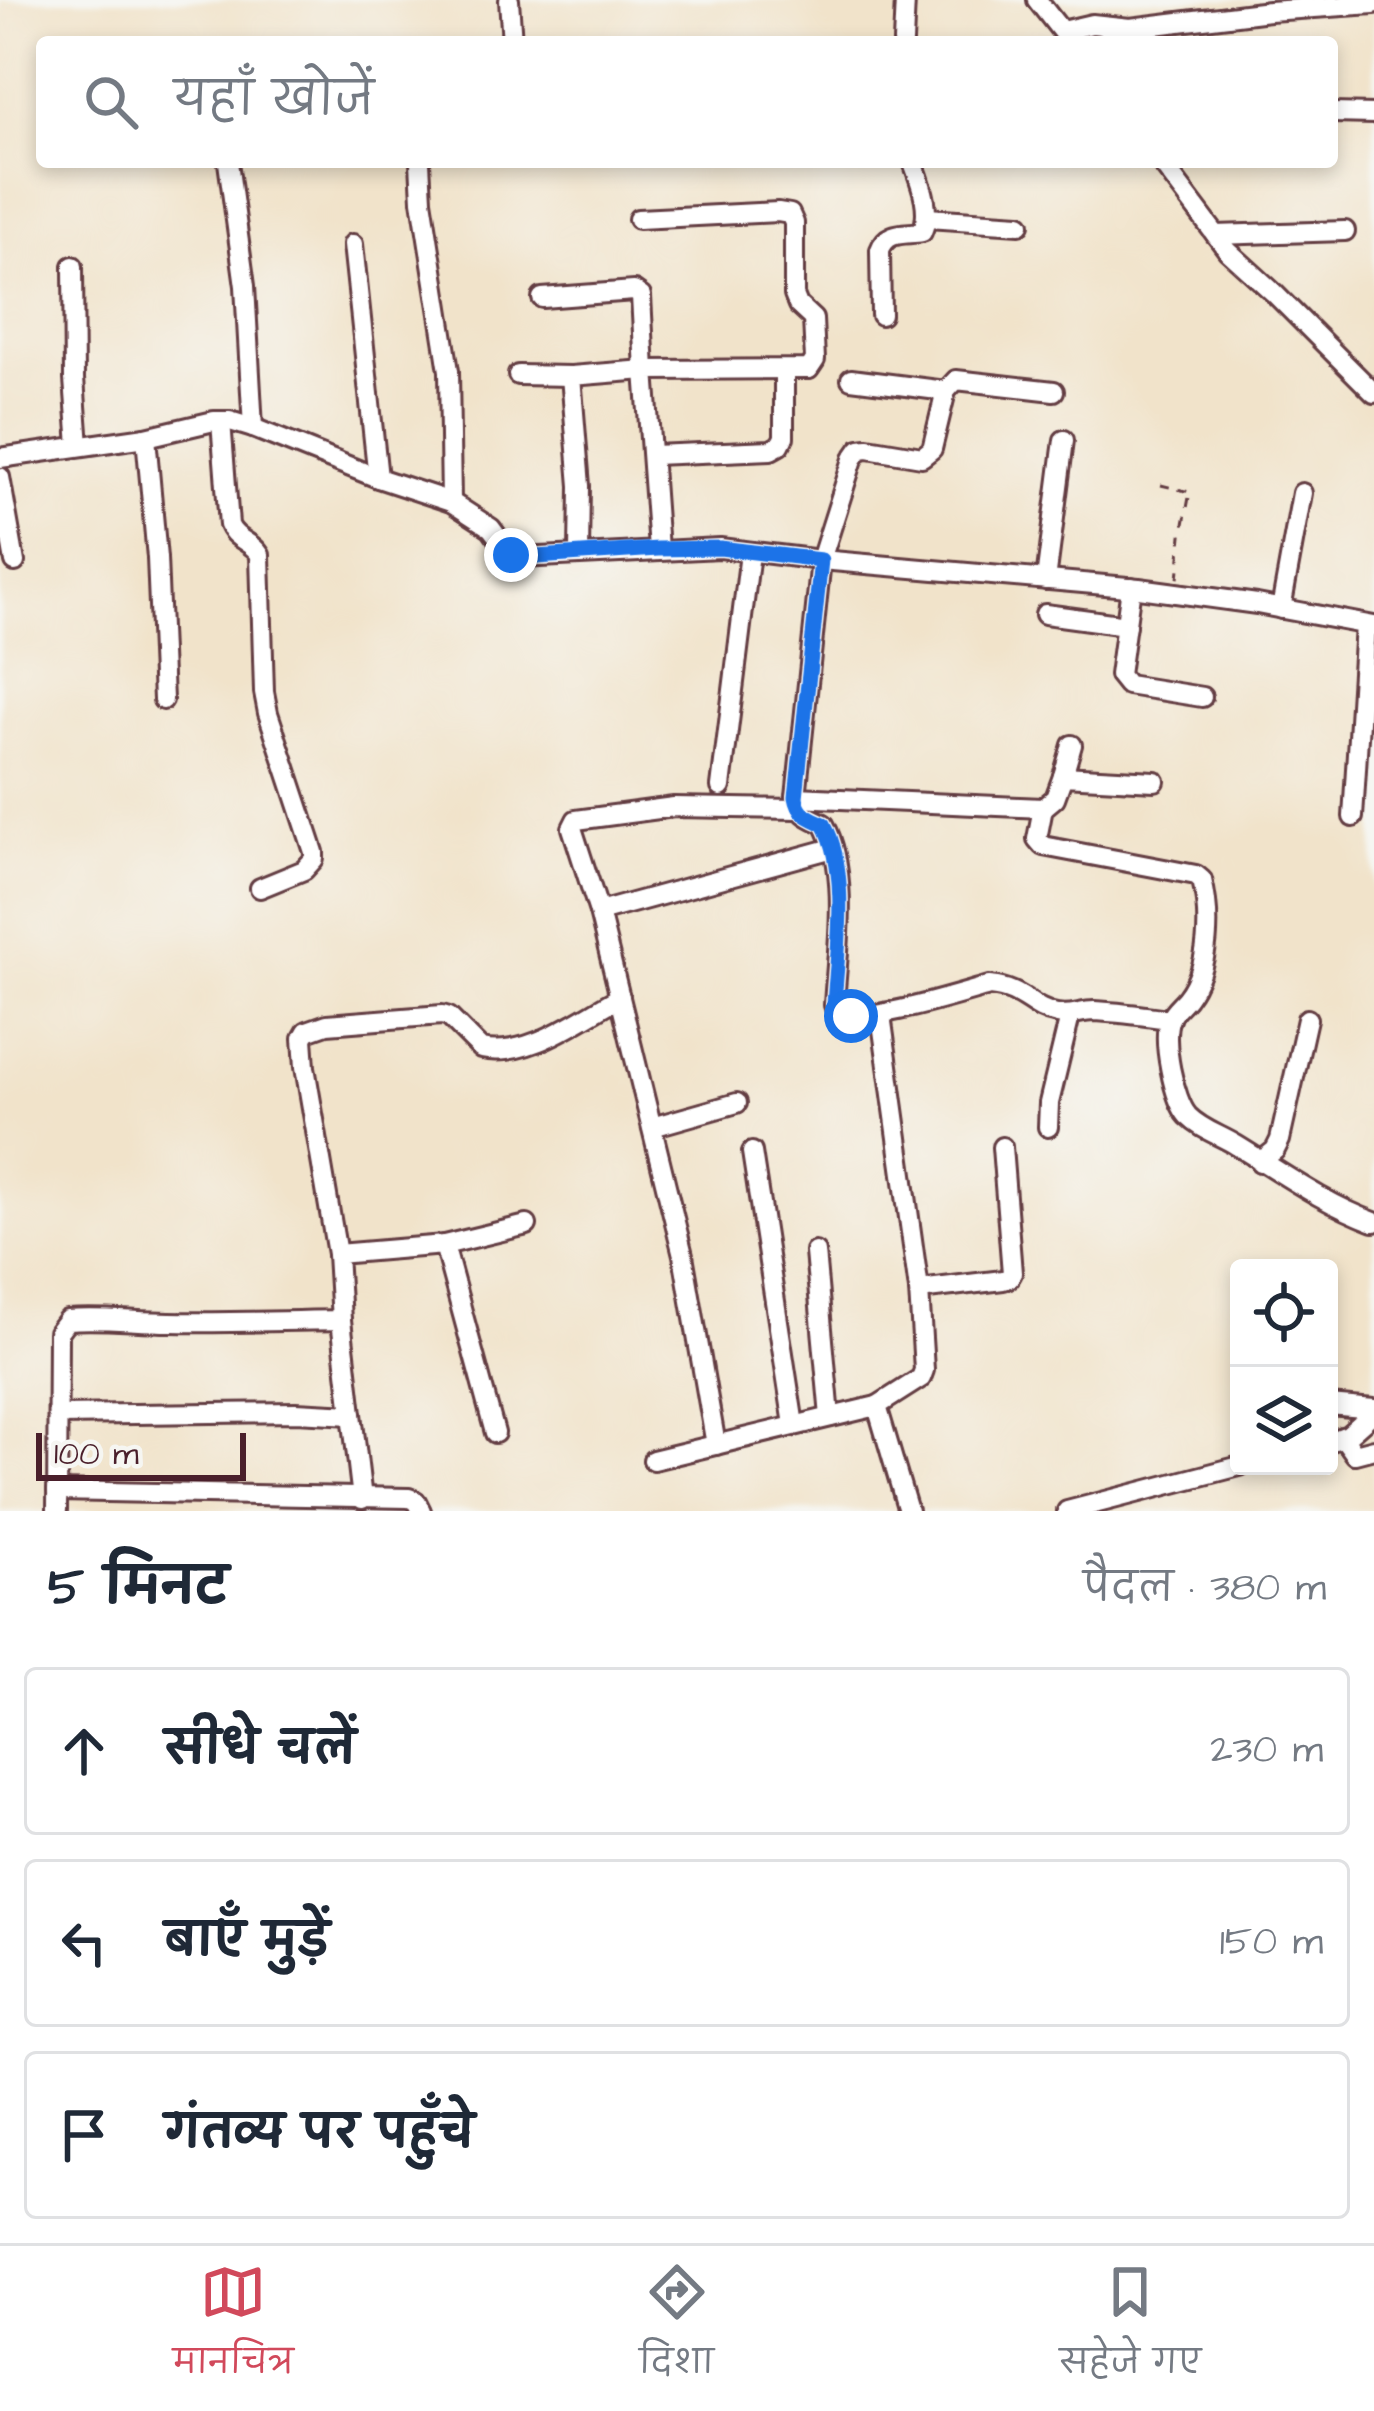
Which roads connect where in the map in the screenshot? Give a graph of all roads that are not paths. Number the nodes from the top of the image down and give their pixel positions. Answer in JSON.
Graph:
{"nodes":[{"id":1,"x":509,"y":0,"type":"edge"},
{"id":2,"x":905,"y":0,"type":"edge"},
{"id":3,"x":1037,"y":0,"type":"edge"},
{"id":4,"x":1374,"y":4,"type":"edge"},
{"id":5,"x":512,"y":36,"type":"edge"},
{"id":6,"x":903,"y":36,"type":"edge"},
{"id":7,"x":1066,"y":36,"type":"edge"},
{"id":8,"x":1338,"y":113,"type":"edge"},
{"id":9,"x":1374,"y":115,"type":"edge"},
{"id":10,"x":229,"y":168,"type":"edge"},
{"id":11,"x":420,"y":168,"type":"edge"},
{"id":12,"x":915,"y":168,"type":"edge"},
{"id":13,"x":1166,"y":168,"type":"edge"},
{"id":14,"x":927,"y":218,"type":"junction"},
{"id":15,"x":638,"y":219,"type":"dead end"},
{"id":16,"x":1020,"y":224,"type":"dead end"},
{"id":17,"x":1345,"y":231,"type":"dead end"},
{"id":18,"x":1216,"y":235,"type":"junction"},
{"id":19,"x":353,"y":244,"type":"dead end"},
{"id":20,"x":73,"y":266,"type":"dead end"},
{"id":21,"x":542,"y":298,"type":"dead end"},
{"id":22,"x":881,"y":315,"type":"dead end"},
{"id":23,"x":645,"y":370,"type":"junction"},
{"id":24,"x":784,"y":370,"type":"junction"},
{"id":25,"x":518,"y":374,"type":"dead end"},
{"id":26,"x":571,"y":376,"type":"junction"},
{"id":27,"x":851,"y":379,"type":"dead end"},
{"id":28,"x":946,"y":391,"type":"junction"},
{"id":29,"x":1054,"y":391,"type":"dead end"},
{"id":30,"x":1374,"y":393,"type":"edge"},
{"id":31,"x":221,"y":421,"type":"junction"},
{"id":32,"x":254,"y":428,"type":"junction"},
{"id":33,"x":146,"y":437,"type":"junction"},
{"id":34,"x":1064,"y":440,"type":"dead end"},
{"id":35,"x":79,"y":446,"type":"junction"},
{"id":36,"x":653,"y":455,"type":"junction"},
{"id":37,"x":0,"y":458,"type":"edge"},
{"id":38,"x":0,"y":477,"type":"edge"},
{"id":39,"x":378,"y":478,"type":"junction"},
{"id":40,"x":1302,"y":494,"type":"dead end"},
{"id":41,"x":451,"y":502,"type":"junction"},
{"id":42,"x":658,"y":549,"type":"junction"},
{"id":43,"x":750,"y":553,"type":"junction"},
{"id":44,"x":579,"y":554,"type":"junction"},
{"id":45,"x":821,"y":560,"type":"junction"},
{"id":46,"x":15,"y":562,"type":"dead end"},
{"id":47,"x":1046,"y":580,"type":"junction"},
{"id":48,"x":1131,"y":587,"type":"junction"},
{"id":49,"x":1281,"y":609,"type":"junction"},
{"id":50,"x":1046,"y":614,"type":"dead end"},
{"id":51,"x":1126,"y":625,"type":"junction"},
{"id":52,"x":1370,"y":626,"type":"edge"},
{"id":53,"x":1202,"y":697,"type":"dead end"},
{"id":54,"x":163,"y":700,"type":"dead end"},
{"id":55,"x":1072,"y":745,"type":"dead end"},
{"id":56,"x":1064,"y":776,"type":"junction"},
{"id":57,"x":1155,"y":782,"type":"dead end"},
{"id":58,"x":722,"y":787,"type":"dead end"},
{"id":59,"x":797,"y":803,"type":"junction"},
{"id":60,"x":1043,"y":808,"type":"junction"},
{"id":61,"x":1353,"y":818,"type":"dead end"},
{"id":62,"x":833,"y":848,"type":"junction"},
{"id":63,"x":260,"y":888,"type":"dead end"},
{"id":64,"x":599,"y":912,"type":"junction"},
{"id":65,"x":620,"y":997,"type":"junction"},
{"id":66,"x":881,"y":1015,"type":"junction"},
{"id":67,"x":1070,"y":1016,"type":"junction"},
{"id":68,"x":1170,"y":1018,"type":"junction"},
{"id":69,"x":1307,"y":1019,"type":"dead end"},
{"id":70,"x":736,"y":1103,"type":"dead end"},
{"id":71,"x":652,"y":1127,"type":"junction"},
{"id":72,"x":1048,"y":1127,"type":"dead end"},
{"id":73,"x":1002,"y":1148,"type":"dead end"},
{"id":74,"x":752,"y":1152,"type":"dead end"},
{"id":75,"x":1260,"y":1162,"type":"junction"},
{"id":76,"x":1374,"y":1222,"type":"edge"},
{"id":77,"x":526,"y":1225,"type":"dead end"},
{"id":78,"x":444,"y":1245,"type":"junction"},
{"id":79,"x":815,"y":1252,"type":"dead end"},
{"id":80,"x":337,"y":1254,"type":"junction"},
{"id":81,"x":919,"y":1290,"type":"junction"},
{"id":82,"x":340,"y":1320,"type":"junction"},
{"id":83,"x":877,"y":1406,"type":"junction"},
{"id":84,"x":1338,"y":1406,"type":"edge"},
{"id":85,"x":1374,"y":1411,"type":"edge"},
{"id":86,"x":58,"y":1415,"type":"junction"},
{"id":87,"x":352,"y":1415,"type":"junction"},
{"id":88,"x":830,"y":1417,"type":"junction"},
{"id":89,"x":794,"y":1425,"type":"junction"},
{"id":90,"x":495,"y":1433,"type":"dead end"},
{"id":91,"x":1338,"y":1438,"type":"edge"},
{"id":92,"x":1338,"y":1441,"type":"edge"},
{"id":93,"x":716,"y":1445,"type":"junction"},
{"id":94,"x":1374,"y":1450,"type":"edge"},
{"id":95,"x":653,"y":1460,"type":"dead end"},
{"id":96,"x":1230,"y":1469,"type":"edge"},
{"id":97,"x":362,"y":1499,"type":"junction"},
{"id":98,"x":57,"y":1501,"type":"edge"},
{"id":99,"x":422,"y":1511,"type":"edge"},
{"id":100,"x":908,"y":1511,"type":"edge"},
{"id":101,"x":1067,"y":1511,"type":"edge"}],
"edges":[{"from":1,"to":5,"type":"street"},
{"from":2,"to":6,"type":"street"},
{"from":3,"to":7,"type":"street"},
{"from":4,"to":7,"type":"street"},
{"from":8,"to":9,"type":"street"},
{"from":10,"to":32,"type":"street"},
{"from":11,"to":41,"type":"street"},
{"from":12,"to":14,"type":"street"},
{"from":13,"to":18,"type":"street"},
{"from":14,"to":16,"type":"street"},
{"from":14,"to":22,"type":"street"},
{"from":15,"to":24,"type":"street"},
{"from":17,"to":18,"type":"street"},
{"from":18,"to":30,"type":"street"},
{"from":19,"to":39,"type":"street"},
{"from":20,"to":35,"type":"street"},
{"from":21,"to":23,"type":"street"},
{"from":23,"to":24,"type":"street"},
{"from":23,"to":26,"type":"street"},
{"from":23,"to":36,"type":"street"},
{"from":24,"to":36,"type":"street"},
{"from":25,"to":26,"type":"street"},
{"from":26,"to":44,"type":"street"},
{"from":27,"to":28,"type":"street"},
{"from":28,"to":29,"type":"street"},
{"from":28,"to":45,"type":"street"},
{"from":31,"to":32,"type":"street"},
{"from":31,"to":33,"type":"street"},
{"from":31,"to":63,"type":"street"},
{"from":32,"to":39,"type":"street"},
{"from":33,"to":35,"type":"street"},
{"from":33,"to":54,"type":"street"},
{"from":34,"to":47,"type":"street"},
{"from":35,"to":37,"type":"street"},
{"from":36,"to":42,"type":"street"},
{"from":38,"to":46,"type":"street"},
{"from":39,"to":41,"type":"street"},
{"from":40,"to":49,"type":"street"},
{"from":41,"to":44,"type":"street"},
{"from":42,"to":43,"type":"street"},
{"from":42,"to":44,"type":"street"},
{"from":43,"to":45,"type":"street"},
{"from":43,"to":58,"type":"street"},
{"from":45,"to":47,"type":"street"},
{"from":45,"to":59,"type":"street"},
{"from":47,"to":48,"type":"street"},
{"from":48,"to":49,"type":"street"},
{"from":48,"to":51,"type":"street"},
{"from":49,"to":52,"type":"street"},
{"from":50,"to":51,"type":"street"},
{"from":51,"to":53,"type":"street"},
{"from":52,"to":61,"type":"street"},
{"from":55,"to":56,"type":"street"},
{"from":56,"to":57,"type":"street"},
{"from":56,"to":60,"type":"street"},
{"from":59,"to":60,"type":"street"},
{"from":59,"to":62,"type":"street"},
{"from":59,"to":64,"type":"street"},
{"from":60,"to":68,"type":"street"},
{"from":62,"to":64,"type":"street"},
{"from":62,"to":66,"type":"street"},
{"from":64,"to":65,"type":"street"},
{"from":65,"to":71,"type":"street"},
{"from":65,"to":80,"type":"street"},
{"from":66,"to":67,"type":"street"},
{"from":66,"to":81,"type":"street"},
{"from":67,"to":68,"type":"street"},
{"from":67,"to":72,"type":"street"},
{"from":68,"to":75,"type":"street"},
{"from":69,"to":75,"type":"street"},
{"from":70,"to":71,"type":"street"},
{"from":71,"to":93,"type":"street"},
{"from":73,"to":81,"type":"street"},
{"from":74,"to":89,"type":"street"},
{"from":75,"to":76,"type":"street"},
{"from":77,"to":78,"type":"street"},
{"from":78,"to":80,"type":"street"},
{"from":78,"to":90,"type":"street"},
{"from":79,"to":88,"type":"street"},
{"from":80,"to":82,"type":"street"},
{"from":81,"to":83,"type":"street"},
{"from":82,"to":86,"type":"street"},
{"from":82,"to":87,"type":"street"},
{"from":83,"to":88,"type":"street"},
{"from":83,"to":100,"type":"street"},
{"from":84,"to":85,"type":"street"},
{"from":85,"to":91,"type":"street"},
{"from":86,"to":87,"type":"street"},
{"from":86,"to":98,"type":"street"},
{"from":87,"to":97,"type":"street"},
{"from":88,"to":89,"type":"street"},
{"from":89,"to":93,"type":"street"},
{"from":92,"to":94,"type":"street"},
{"from":93,"to":95,"type":"street"},
{"from":96,"to":101,"type":"street"},
{"from":97,"to":98,"type":"street"},
{"from":97,"to":99,"type":"street"}]}
